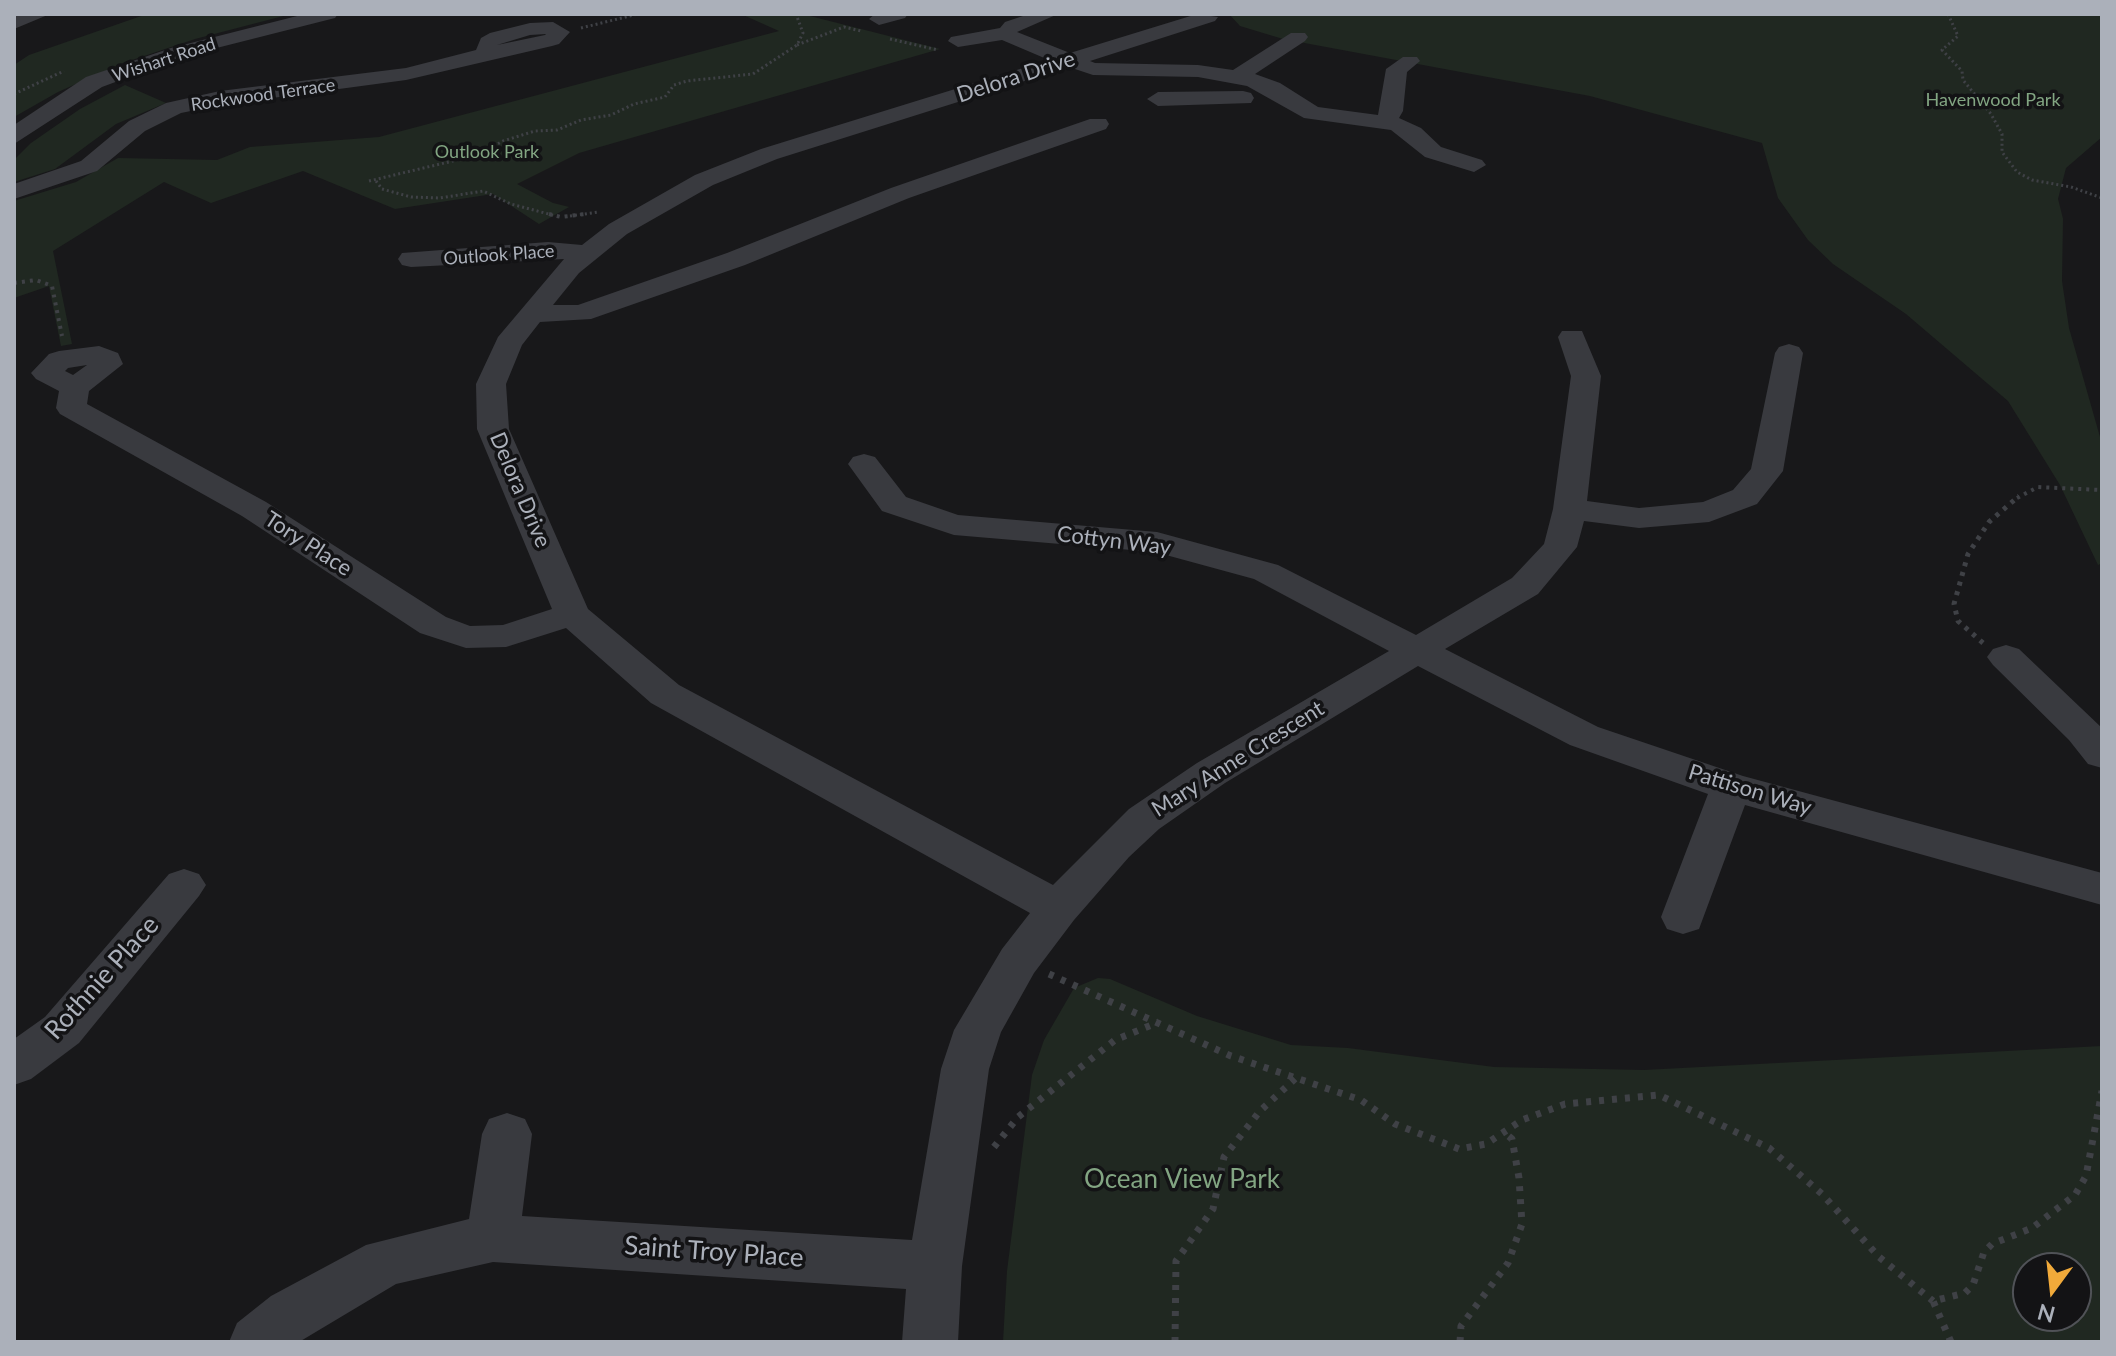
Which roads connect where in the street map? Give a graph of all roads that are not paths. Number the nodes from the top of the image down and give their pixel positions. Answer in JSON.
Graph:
{"nodes":[{"id":1,"x":40,"y":14,"type":"edge"},
{"id":2,"x":328,"y":14,"type":"edge"},
{"id":3,"x":1048,"y":14,"type":"edge"},
{"id":4,"x":1208,"y":17,"type":"dead end"},
{"id":5,"x":14,"y":23,"type":"edge"},
{"id":6,"x":560,"y":32,"type":"road end"},
{"id":7,"x":1006,"y":33,"type":"junction"},
{"id":8,"x":1298,"y":37,"type":"dead end"},
{"id":9,"x":954,"y":46,"type":"road end"},
{"id":10,"x":1065,"y":61,"type":"junction"},
{"id":11,"x":1410,"y":61,"type":"dead end"},
{"id":12,"x":1237,"y":77,"type":"junction"},
{"id":13,"x":1158,"y":99,"type":"dead end"},
{"id":14,"x":1292,"y":104,"type":"junction"},
{"id":15,"x":1385,"y":121,"type":"junction"},
{"id":16,"x":1098,"y":124,"type":"dead end"},
{"id":17,"x":14,"y":137,"type":"edge"},
{"id":18,"x":1474,"y":165,"type":"dead end"},
{"id":19,"x":14,"y":192,"type":"edge"},
{"id":20,"x":586,"y":253,"type":"junction"},
{"id":21,"x":411,"y":259,"type":"dead end"},
{"id":22,"x":529,"y":314,"type":"junction"},
{"id":23,"x":1572,"y":337,"type":"dead end"},
{"id":24,"x":1789,"y":353,"type":"dead end"},
{"id":25,"x":73,"y":372,"type":"road end"},
{"id":26,"x":864,"y":464,"type":"dead end"},
{"id":27,"x":1570,"y":509,"type":"junction"},
{"id":28,"x":572,"y":614,"type":"junction"},
{"id":29,"x":1414,"y":650,"type":"junction"},
{"id":30,"x":2006,"y":657,"type":"road end"},
{"id":31,"x":2102,"y":755,"type":"edge"},
{"id":32,"x":1731,"y":787,"type":"junction"},
{"id":33,"x":184,"y":885,"type":"dead end"},
{"id":34,"x":2102,"y":889,"type":"edge"},
{"id":35,"x":1058,"y":908,"type":"junction"},
{"id":36,"x":1683,"y":917,"type":"dead end"},
{"id":37,"x":14,"y":1065,"type":"edge"},
{"id":38,"x":507,"y":1134,"type":"dead end"},
{"id":39,"x":493,"y":1238,"type":"junction"},
{"id":40,"x":935,"y":1266,"type":"junction"},
{"id":41,"x":257,"y":1342,"type":"edge"},
{"id":42,"x":930,"y":1342,"type":"edge"}],
"edges":[{"from":1,"to":5,"type":"street"},
{"from":2,"to":17,"type":"street","name":"Wishart Road"},
{"from":3,"to":7,"type":"street"},
{"from":4,"to":10,"type":"street","name":"Delora Drive"},
{"from":6,"to":19,"type":"street","name":"Rockwood Terrace"},
{"from":7,"to":9,"type":"street"},
{"from":7,"to":10,"type":"street"},
{"from":8,"to":12,"type":"street"},
{"from":10,"to":12,"type":"street"},
{"from":10,"to":20,"type":"street","name":"Delora Drive"},
{"from":11,"to":15,"type":"street"},
{"from":12,"to":14,"type":"street"},
{"from":13,"to":14,"type":"street"},
{"from":14,"to":15,"type":"street"},
{"from":15,"to":18,"type":"street"},
{"from":16,"to":22,"type":"street"},
{"from":20,"to":21,"type":"street","name":"Outlook Place"},
{"from":20,"to":22,"type":"street","name":"Delora Drive"},
{"from":22,"to":28,"type":"street","name":"Delora Drive"},
{"from":23,"to":27,"type":"street","name":"Mary Anne Crescent"},
{"from":24,"to":27,"type":"street"},
{"from":25,"to":28,"type":"street","name":"Tory Place"},
{"from":26,"to":29,"type":"street","name":"Cottyn Way"},
{"from":27,"to":29,"type":"street","name":"Mary Anne Crescent"},
{"from":28,"to":35,"type":"street","name":"Delora Drive"},
{"from":29,"to":32,"type":"street","name":"Pattison Way"},
{"from":29,"to":35,"type":"street","name":"Mary Anne Crescent"},
{"from":30,"to":31,"type":"street"},
{"from":32,"to":34,"type":"street","name":"Pattison Way"},
{"from":32,"to":36,"type":"street"},
{"from":33,"to":37,"type":"street","name":"Rothnie Place"},
{"from":35,"to":40,"type":"street","name":"Mary Anne Crescent"},
{"from":38,"to":39,"type":"street"},
{"from":39,"to":40,"type":"street","name":"Saint Troy Place"},
{"from":39,"to":41,"type":"street","name":"Saint Troy Place"},
{"from":40,"to":42,"type":"street","name":"Mary Anne Crescent"}]}
